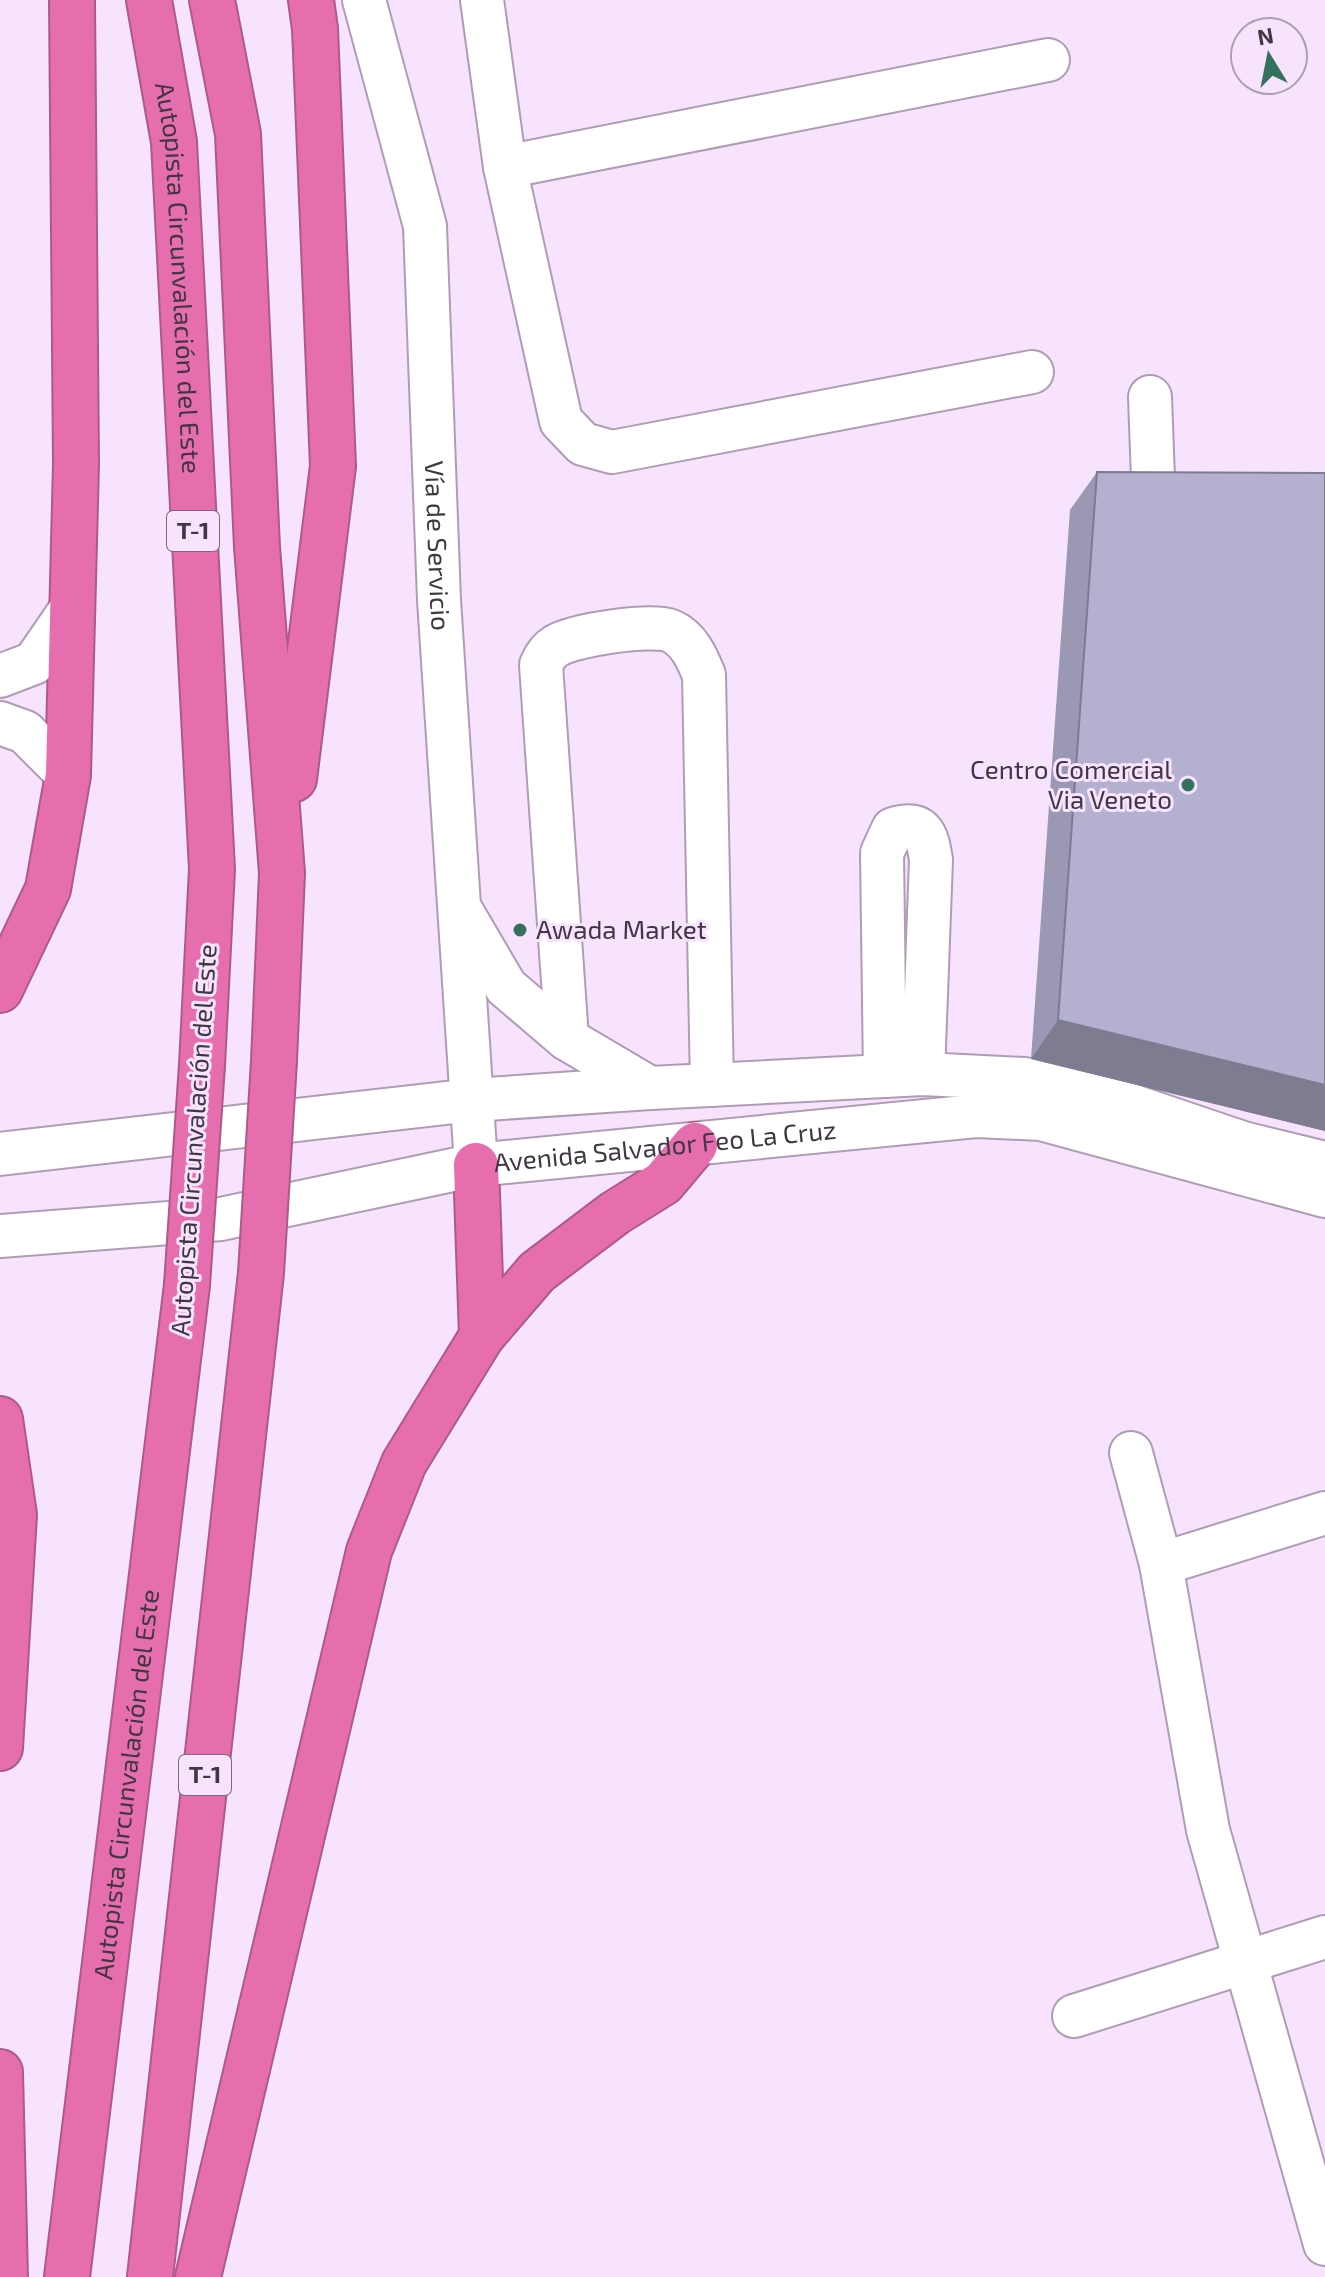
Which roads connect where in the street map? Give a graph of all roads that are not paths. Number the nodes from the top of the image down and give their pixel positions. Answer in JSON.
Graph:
{"nodes":[{"id":1,"x":72,"y":0,"type":"edge"},
{"id":2,"x":149,"y":0,"type":"edge"},
{"id":3,"x":212,"y":0,"type":"edge"},
{"id":4,"x":311,"y":0,"type":"edge"},
{"id":5,"x":364,"y":0,"type":"edge"},
{"id":6,"x":482,"y":0,"type":"edge"},
{"id":7,"x":1048,"y":60,"type":"dead end"},
{"id":8,"x":505,"y":167,"type":"junction"},
{"id":9,"x":1032,"y":372,"type":"dead end"},
{"id":10,"x":1150,"y":397,"type":"dead end"},
{"id":11,"x":1231,"y":506,"type":"edge"},
{"id":12,"x":73,"y":606,"type":"junction"},
{"id":13,"x":0,"y":676,"type":"edge"},
{"id":14,"x":0,"y":723,"type":"edge"},
{"id":15,"x":68,"y":775,"type":"junction"},
{"id":16,"x":282,"y":873,"type":"junction"},
{"id":17,"x":457,"y":904,"type":"junction"},
{"id":18,"x":0,"y":990,"type":"edge"},
{"id":19,"x":567,"y":1039,"type":"junction"},
{"id":20,"x":712,"y":1085,"type":"junction"},
{"id":21,"x":650,"y":1088,"type":"junction"},
{"id":22,"x":472,"y":1100,"type":"junction"},
{"id":23,"x":695,"y":1145,"type":"junction"},
{"id":24,"x":0,"y":1154,"type":"edge"},
{"id":25,"x":1325,"y":1163,"type":"edge"},
{"id":26,"x":476,"y":1165,"type":"junction"},
{"id":27,"x":1325,"y":1196,"type":"edge"},
{"id":28,"x":0,"y":1236,"type":"edge"},
{"id":29,"x":482,"y":1336,"type":"junction"},
{"id":30,"x":0,"y":1422,"type":"edge"},
{"id":31,"x":1131,"y":1453,"type":"dead end"},
{"id":32,"x":1325,"y":1513,"type":"edge"},
{"id":33,"x":1161,"y":1564,"type":"junction"},
{"id":34,"x":0,"y":1748,"type":"edge"},
{"id":35,"x":1325,"y":1937,"type":"edge"},
{"id":36,"x":1245,"y":1960,"type":"junction"},
{"id":37,"x":1074,"y":2016,"type":"dead end"},
{"id":38,"x":0,"y":2072,"type":"edge"},
{"id":39,"x":1325,"y":2244,"type":"edge"},
{"id":40,"x":5,"y":2277,"type":"edge"},
{"id":41,"x":67,"y":2277,"type":"edge"},
{"id":42,"x":150,"y":2277,"type":"edge"},
{"id":43,"x":198,"y":2277,"type":"edge"}],
"edges":[{"from":1,"to":12,"type":"highway"},
{"from":2,"to":41,"type":"highway","name":"Autopista Circunvalación del Este","number":"T-1","bridge":true},
{"from":3,"to":16,"type":"highway","number":"T-1"},
{"from":4,"to":16,"type":"highway"},
{"from":5,"to":17,"type":"street","name":"Vía de Servicio"},
{"from":6,"to":8,"type":"street"},
{"from":7,"to":8,"type":"street"},
{"from":8,"to":9,"type":"street"},
{"from":10,"to":11,"type":"street"},
{"from":12,"to":13,"type":"street"},
{"from":12,"to":15,"type":"highway"},
{"from":14,"to":15,"type":"street"},
{"from":15,"to":18,"type":"highway"},
{"from":16,"to":42,"type":"highway","number":"T-1","bridge":true},
{"from":17,"to":19,"type":"street"},
{"from":17,"to":22,"type":"street","name":"Vía de Servicio"},
{"from":19,"to":20,"type":"street"},
{"from":19,"to":21,"type":"street"},
{"from":20,"to":21,"type":"street","name":"Avenida Salvador Feo La Cruz"},
{"from":20,"to":25,"type":"street","name":"Avenida Salvador Feo La Cruz"},
{"from":21,"to":22,"type":"street","name":"Avenida Salvador Feo La Cruz"},
{"from":22,"to":24,"type":"street","name":"Avenida Salvador Feo La Cruz"},
{"from":22,"to":26,"type":"street","name":"Vía de Servicio"},
{"from":23,"to":26,"type":"street","name":"Avenida Salvador Feo La Cruz"},
{"from":23,"to":27,"type":"street","name":"Avenida Salvador Feo La Cruz"},
{"from":23,"to":29,"type":"highway"},
{"from":26,"to":28,"type":"street","name":"Avenida Salvador Feo La Cruz"},
{"from":26,"to":29,"type":"highway"},
{"from":29,"to":43,"type":"highway"},
{"from":30,"to":34,"type":"highway"},
{"from":31,"to":33,"type":"street"},
{"from":32,"to":33,"type":"street"},
{"from":33,"to":36,"type":"street"},
{"from":35,"to":36,"type":"street"},
{"from":36,"to":37,"type":"street"},
{"from":36,"to":39,"type":"street"},
{"from":38,"to":40,"type":"highway"}]}
